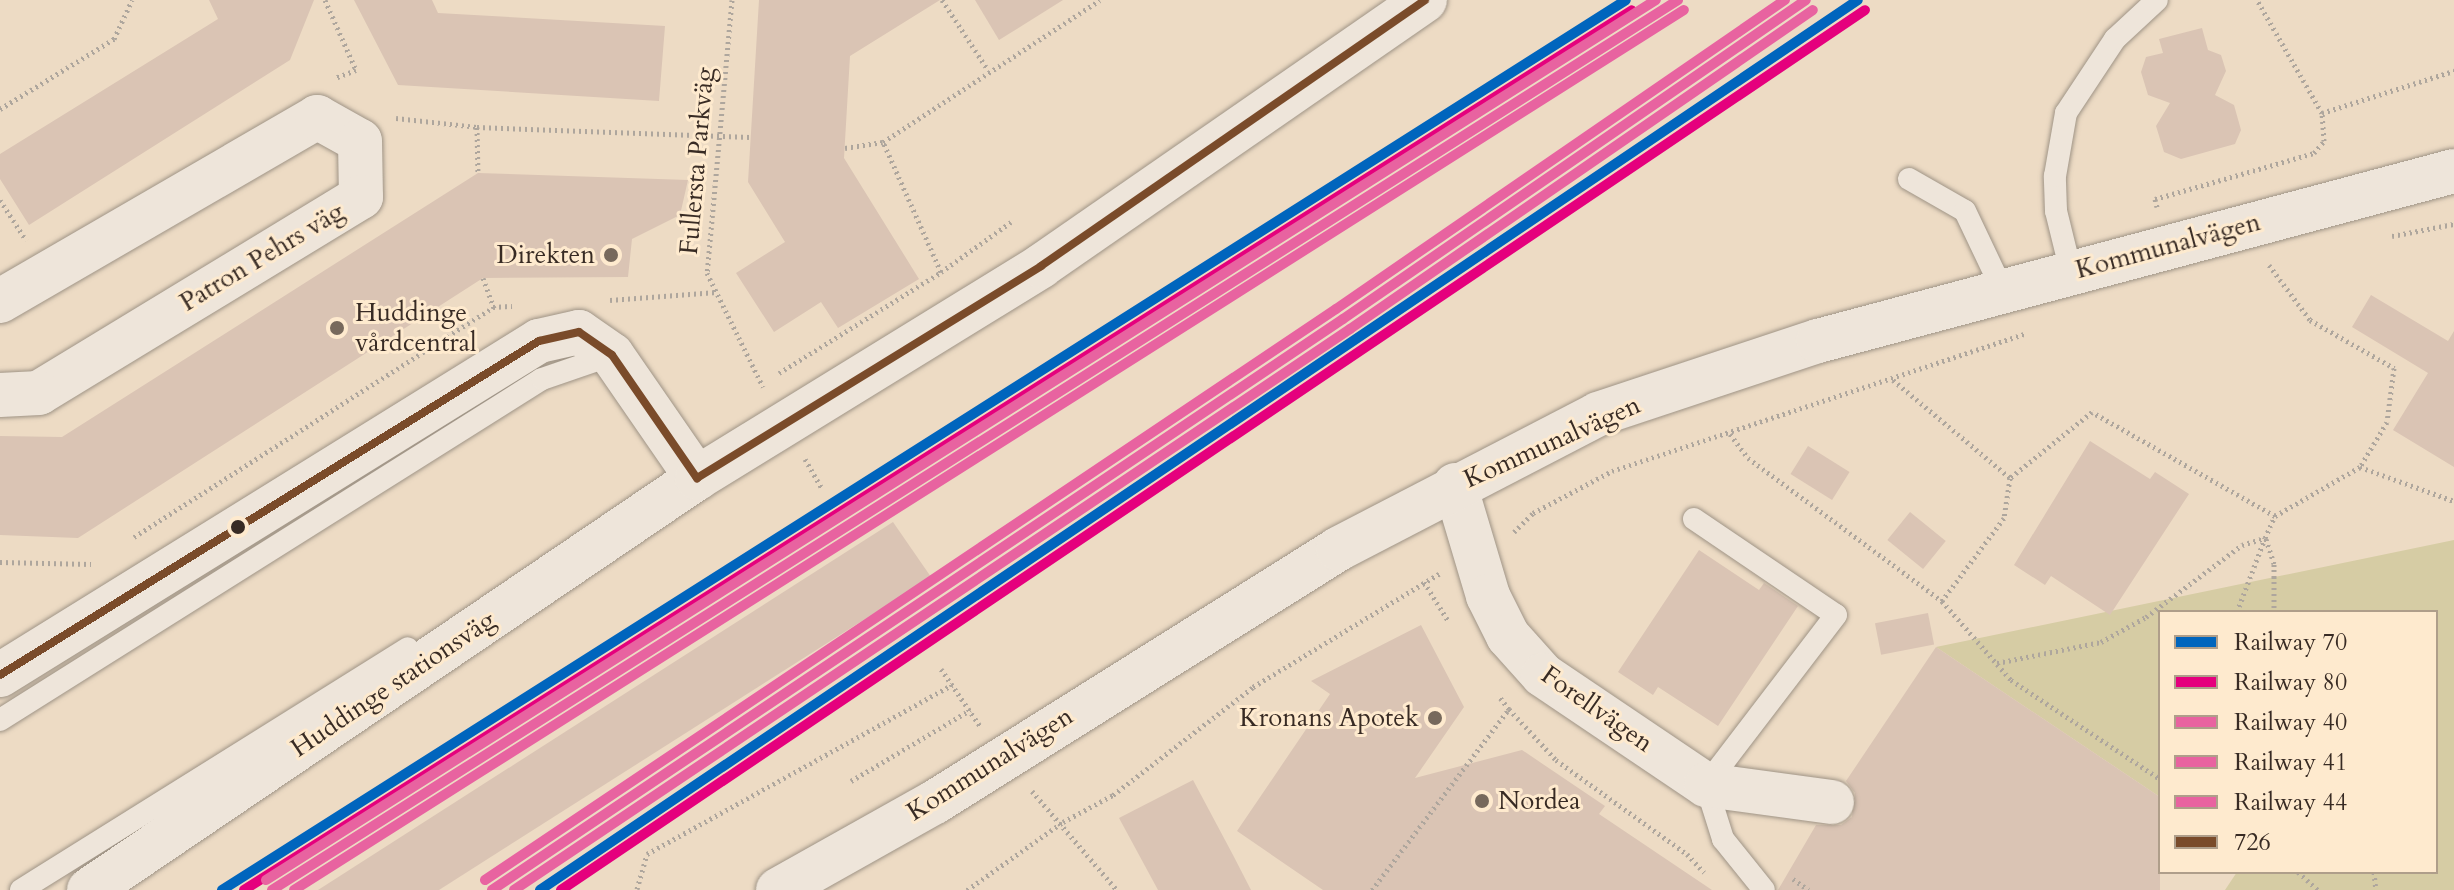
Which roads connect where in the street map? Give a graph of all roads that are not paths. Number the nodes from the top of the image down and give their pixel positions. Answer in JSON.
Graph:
{"nodes":[{"id":1,"x":1425,"y":0,"type":"edge"},
{"id":2,"x":2157,"y":0,"type":"edge"},
{"id":3,"x":2454,"y":171,"type":"edge"},
{"id":4,"x":1909,"y":179,"type":"dead end"},
{"id":5,"x":2071,"y":272,"type":"junction"},
{"id":6,"x":2003,"y":291,"type":"junction"},
{"id":7,"x":0,"y":301,"type":"edge"},
{"id":8,"x":612,"y":355,"type":"junction"},
{"id":9,"x":0,"y":395,"type":"edge"},
{"id":10,"x":690,"y":466,"type":"junction"},
{"id":11,"x":1455,"y":485,"type":"junction"},
{"id":12,"x":1694,"y":519,"type":"dead end"},
{"id":13,"x":0,"y":675,"type":"edge"},
{"id":14,"x":0,"y":720,"type":"edge"},
{"id":15,"x":1706,"y":785,"type":"junction"},
{"id":16,"x":1832,"y":802,"type":"dead end"},
{"id":17,"x":21,"y":890,"type":"edge"},
{"id":18,"x":89,"y":890,"type":"edge"},
{"id":19,"x":778,"y":890,"type":"edge"},
{"id":20,"x":1764,"y":890,"type":"edge"}],
"edges":[{"from":1,"to":10,"type":"street","name":"Huddinge stationsväg"},
{"from":2,"to":5,"type":"lane"},
{"from":3,"to":5,"type":"street","name":"Kommunalvägen"},
{"from":4,"to":6,"type":"lane"},
{"from":5,"to":6,"type":"street","name":"Kommunalvägen"},
{"from":6,"to":11,"type":"street","name":"Kommunalvägen"},
{"from":7,"to":9,"type":"street","name":"Patron Pehrs väg"},
{"from":8,"to":10,"type":"street"},
{"from":8,"to":13,"type":"street"},
{"from":8,"to":14,"type":"lane"},
{"from":10,"to":17,"type":"lane"},
{"from":10,"to":18,"type":"street","name":"Huddinge stationsväg"},
{"from":11,"to":15,"type":"street","name":"Forellvägen"},
{"from":11,"to":19,"type":"street","name":"Kommunalvägen"},
{"from":12,"to":15,"type":"lane"},
{"from":15,"to":16,"type":"street"},
{"from":15,"to":20,"type":"lane"}]}
